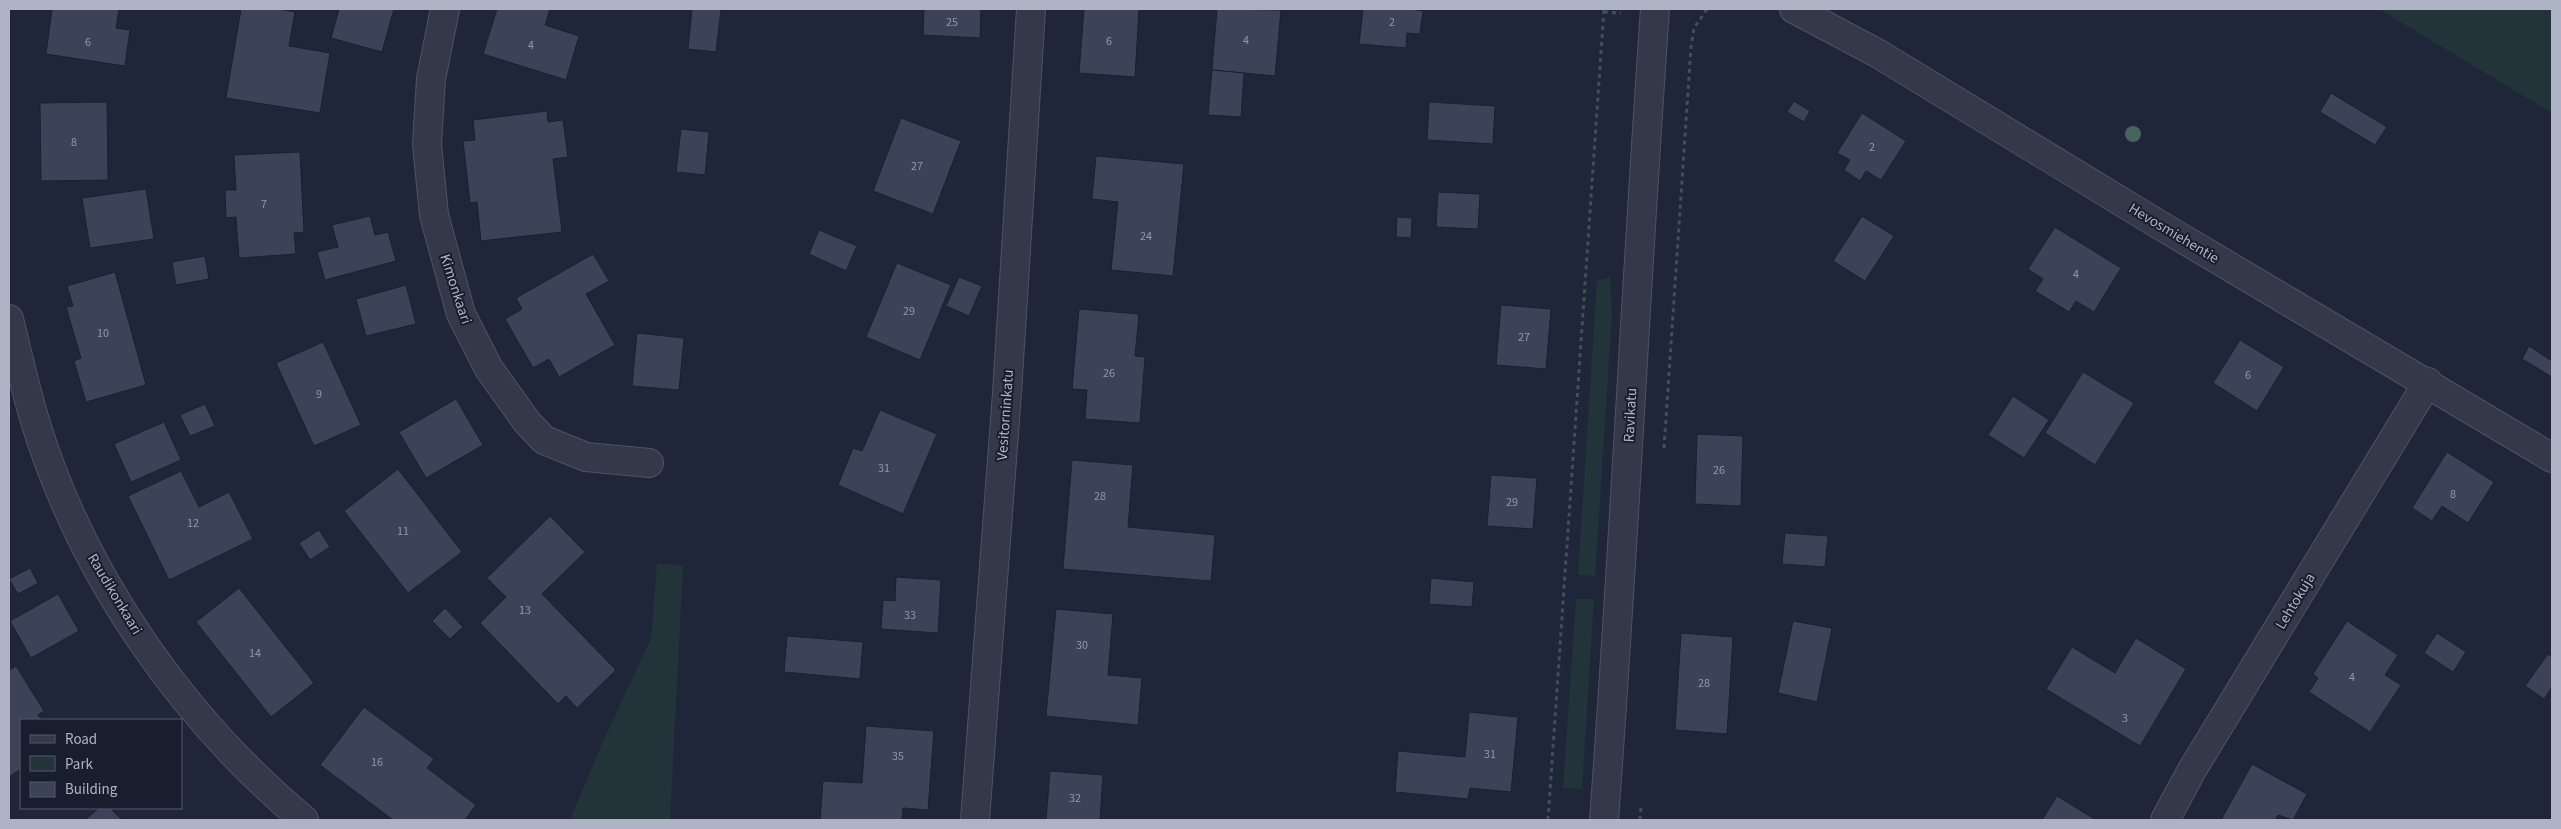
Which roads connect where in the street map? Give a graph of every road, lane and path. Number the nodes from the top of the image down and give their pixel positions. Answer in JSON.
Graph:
{"nodes":[{"id":1,"x":445,"y":9,"type":"edge"},
{"id":2,"x":1031,"y":9,"type":"edge"},
{"id":3,"x":1655,"y":9,"type":"edge"},
{"id":4,"x":1707,"y":9,"type":"edge"},
{"id":5,"x":1794,"y":9,"type":"edge"},
{"id":6,"x":1604,"y":10,"type":"edge"},
{"id":7,"x":1625,"y":14,"type":"dead end"},
{"id":8,"x":9,"y":318,"type":"edge"},
{"id":9,"x":2428,"y":382,"type":"junction"},
{"id":10,"x":1663,"y":454,"type":"dead end"},
{"id":11,"x":2552,"y":458,"type":"edge"},
{"id":12,"x":649,"y":463,"type":"dead end"},
{"id":13,"x":1641,"y":801,"type":"dead end"},
{"id":14,"x":304,"y":820,"type":"edge"},
{"id":15,"x":975,"y":820,"type":"edge"},
{"id":16,"x":1548,"y":820,"type":"edge"},
{"id":17,"x":1604,"y":820,"type":"edge"},
{"id":18,"x":1640,"y":820,"type":"edge"},
{"id":19,"x":2165,"y":820,"type":"edge"}],
"edges":[{"from":1,"to":12,"type":"street","name":"Kimonkaari"},
{"from":2,"to":15,"type":"street","name":"Vesitorninkatu"},
{"from":3,"to":17,"type":"street","name":"Ravikatu"},
{"from":4,"to":10,"type":"path"},
{"from":5,"to":9,"type":"street","name":"Hevosmiehentie"},
{"from":6,"to":7,"type":"path"},
{"from":6,"to":16,"type":"path"},
{"from":8,"to":14,"type":"street","name":"Raudikonkaari"},
{"from":9,"to":11,"type":"street","name":"Hevosmiehentie"},
{"from":9,"to":19,"type":"street","name":"Lehtokuja"},
{"from":13,"to":18,"type":"path"}]}
